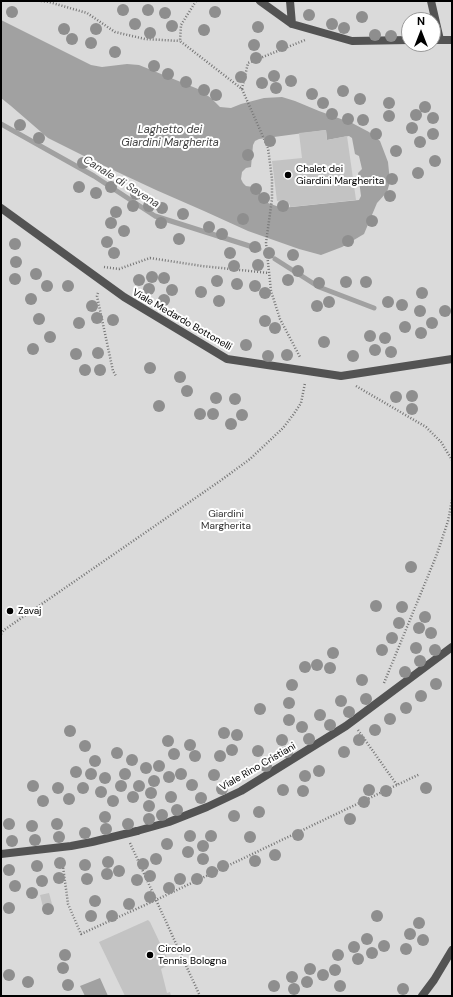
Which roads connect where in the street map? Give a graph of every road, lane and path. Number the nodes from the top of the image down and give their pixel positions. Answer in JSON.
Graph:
{"nodes":[{"id":1,"x":41,"y":1,"type":"edge"},
{"id":2,"x":196,"y":1,"type":"edge"},
{"id":3,"x":260,"y":1,"type":"edge"},
{"id":4,"x":290,"y":1,"type":"edge"},
{"id":5,"x":431,"y":1,"type":"edge"},
{"id":6,"x":432,"y":12,"type":"edge"},
{"id":7,"x":292,"y":24,"type":"junction"},
{"id":8,"x":324,"y":32,"type":"junction"},
{"id":9,"x":401,"y":40,"type":"edge"},
{"id":10,"x":441,"y":40,"type":"edge"},
{"id":11,"x":452,"y":40,"type":"edge"},
{"id":12,"x":180,"y":41,"type":"junction"},
{"id":13,"x":242,"y":89,"type":"junction"},
{"id":14,"x":1,"y":208,"type":"edge"},
{"id":15,"x":104,"y":266,"type":"dead end"},
{"id":16,"x":269,"y":273,"type":"junction"},
{"id":17,"x":101,"y":281,"type":"junction"},
{"id":18,"x":452,"y":359,"type":"edge"},
{"id":19,"x":307,"y":371,"type":"junction"},
{"id":20,"x":116,"y":376,"type":"dead end"},
{"id":21,"x":340,"y":376,"type":"junction"},
{"id":22,"x":452,"y":460,"type":"edge"},
{"id":23,"x":452,"y":500,"type":"edge"},
{"id":24,"x":1,"y":634,"type":"edge"},
{"id":25,"x":452,"y":647,"type":"edge"},
{"id":26,"x":384,"y":683,"type":"dead end"},
{"id":27,"x":352,"y":722,"type":"junction"},
{"id":28,"x":420,"y":774,"type":"dead end"},
{"id":29,"x":397,"y":785,"type":"junction"},
{"id":30,"x":126,"y":834,"type":"junction"},
{"id":31,"x":60,"y":847,"type":"junction"},
{"id":32,"x":1,"y":854,"type":"edge"},
{"id":33,"x":156,"y":900,"type":"junction"},
{"id":34,"x":452,"y":950,"type":"edge"},
{"id":35,"x":200,"y":996,"type":"edge"},
{"id":36,"x":422,"y":996,"type":"edge"}],
"edges":[{"from":1,"to":12,"type":"path"},
{"from":2,"to":12,"type":"path"},
{"from":3,"to":7,"type":"street"},
{"from":4,"to":7,"type":"street"},
{"from":5,"to":6,"type":"street"},
{"from":7,"to":8,"type":"street"},
{"from":8,"to":9,"type":"street"},
{"from":8,"to":13,"type":"path"},
{"from":10,"to":11,"type":"street"},
{"from":12,"to":13,"type":"path"},
{"from":13,"to":16,"type":"path"},
{"from":14,"to":17,"type":"street","name":"Viale Medardo Bottonelli"},
{"from":15,"to":16,"type":"path"},
{"from":16,"to":19,"type":"path"},
{"from":17,"to":19,"type":"street","name":"Viale Medardo Bottonelli"},
{"from":17,"to":20,"type":"path"},
{"from":18,"to":21,"type":"street","name":"Viale Medardo Bottonelli"},
{"from":19,"to":21,"type":"street","name":"Viale Medardo Bottonelli"},
{"from":19,"to":24,"type":"path"},
{"from":21,"to":22,"type":"path"},
{"from":23,"to":26,"type":"path"},
{"from":25,"to":27,"type":"street","name":"Viale Rino Cristiani"},
{"from":27,"to":29,"type":"path"},
{"from":27,"to":30,"type":"street","name":"Viale Rino Cristiani"},
{"from":28,"to":29,"type":"path"},
{"from":29,"to":33,"type":"path"},
{"from":30,"to":31,"type":"street","name":"Viale Rino Cristiani"},
{"from":30,"to":33,"type":"path"},
{"from":31,"to":32,"type":"street","name":"Viale Rino Cristiani"},
{"from":31,"to":33,"type":"path"},
{"from":33,"to":35,"type":"path"},
{"from":34,"to":36,"type":"street"}]}
